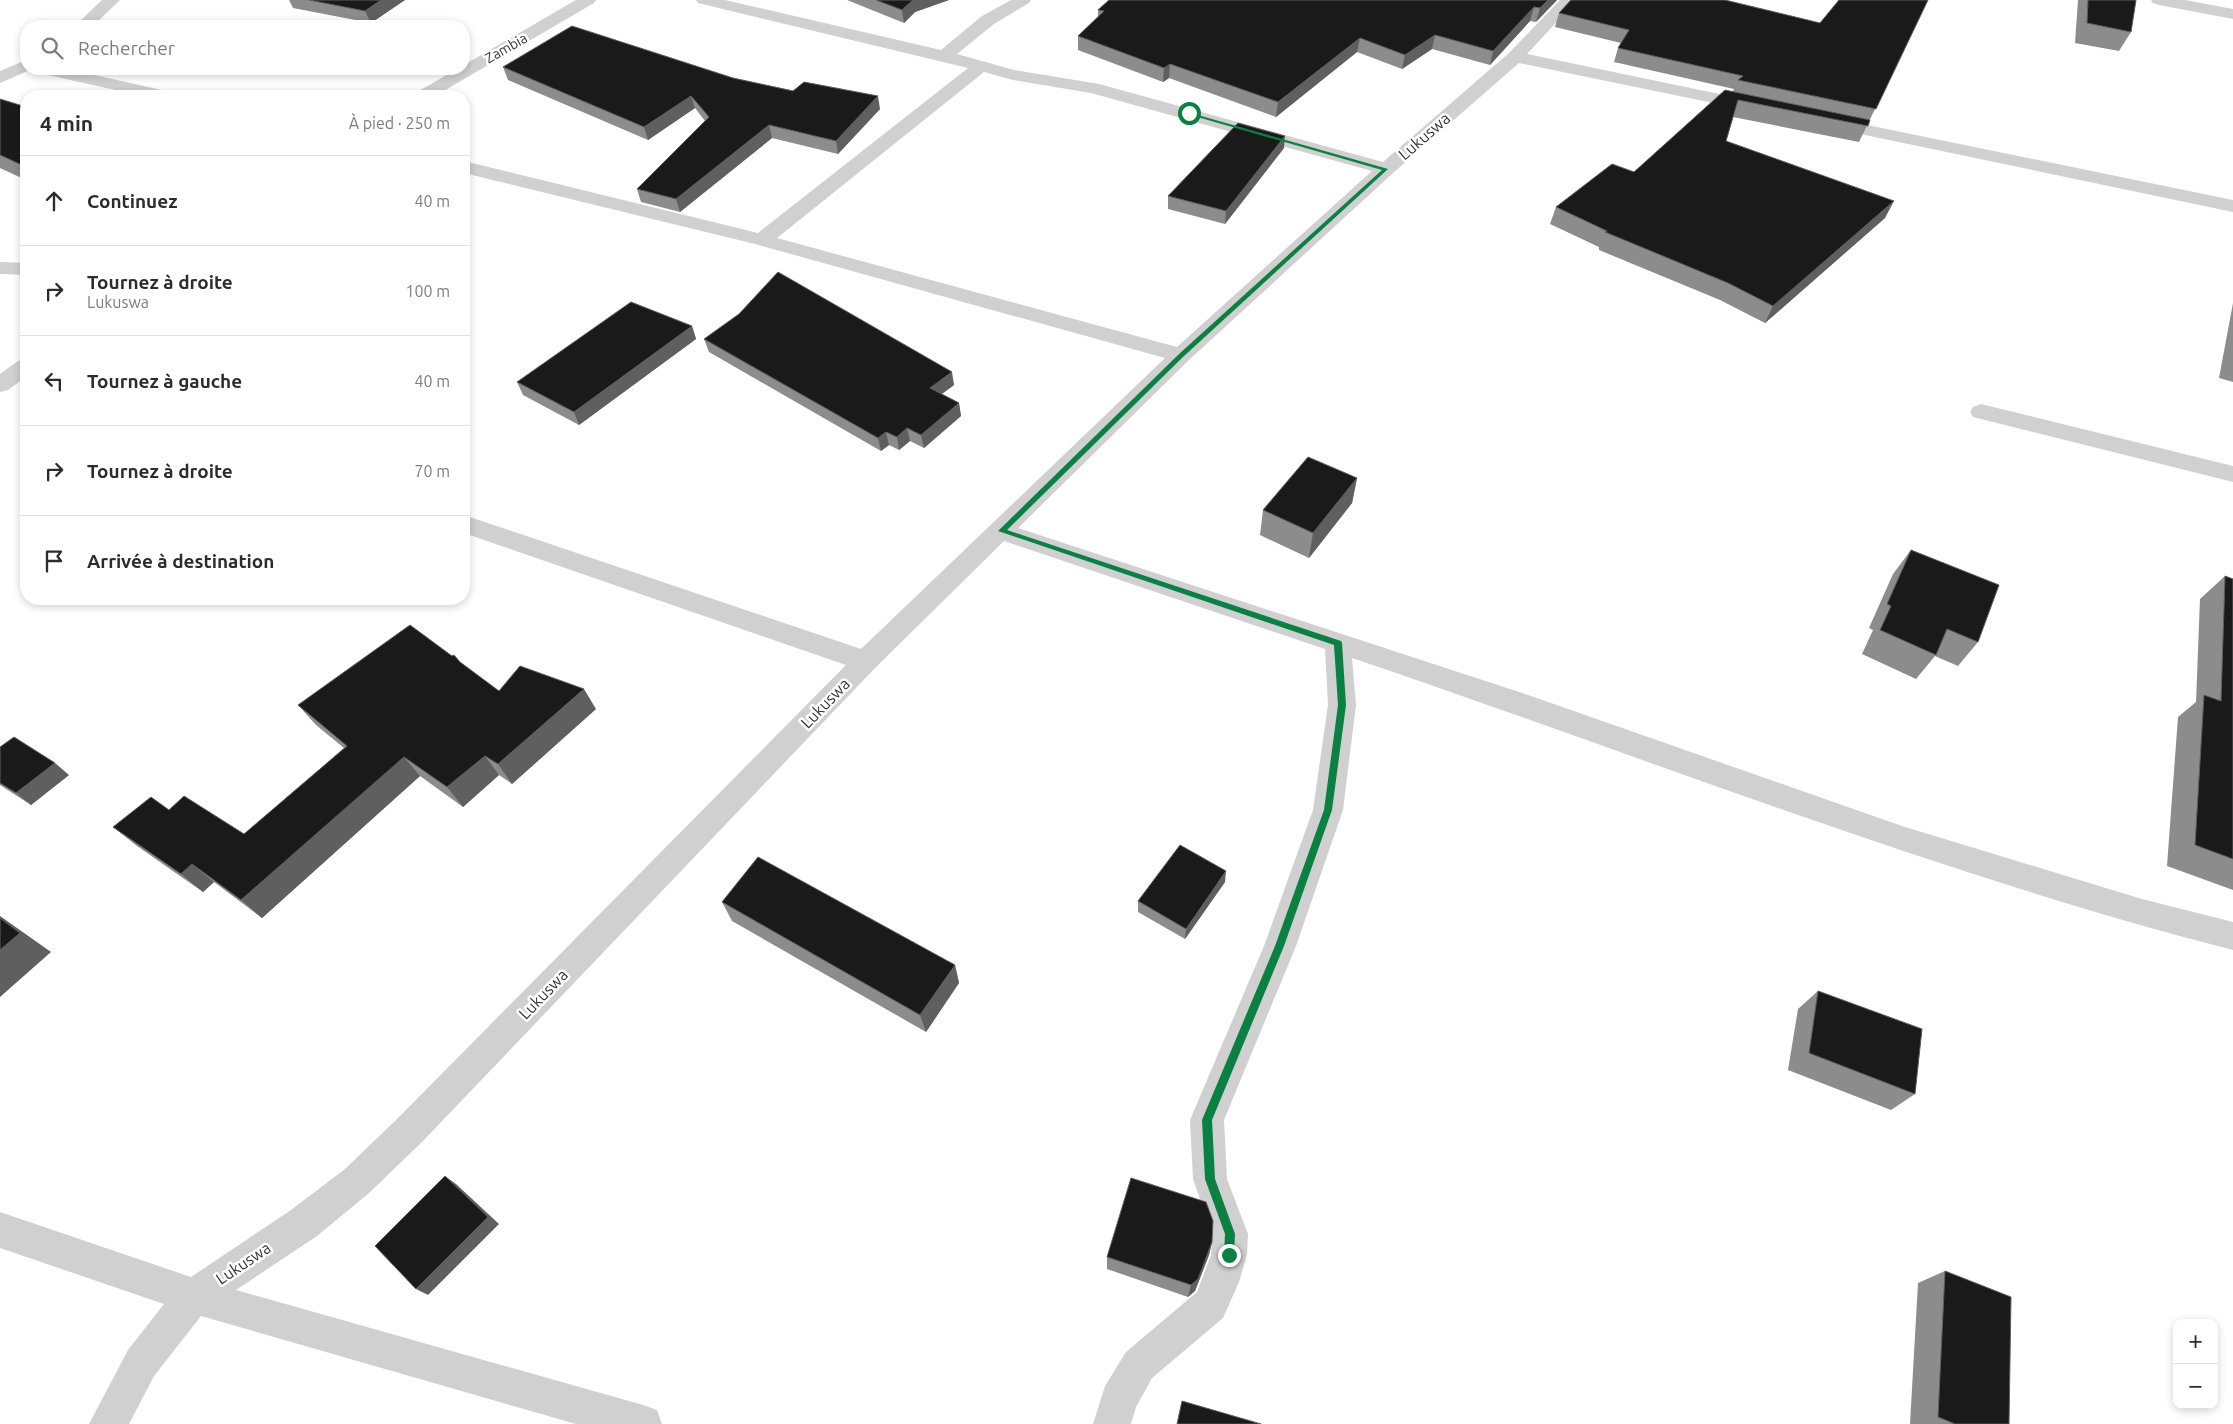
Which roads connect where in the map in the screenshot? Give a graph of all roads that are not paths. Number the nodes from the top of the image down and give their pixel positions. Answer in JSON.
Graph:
{"nodes":[{"id":1,"x":112,"y":0,"type":"edge"},
{"id":2,"x":588,"y":0,"type":"edge"},
{"id":3,"x":704,"y":0,"type":"edge"},
{"id":4,"x":1023,"y":0,"type":"edge"},
{"id":5,"x":1569,"y":0,"type":"edge"},
{"id":6,"x":2159,"y":0,"type":"edge"},
{"id":7,"x":2233,"y":14,"type":"edge"},
{"id":8,"x":90,"y":20,"type":"edge"},
{"id":9,"x":944,"y":56,"type":"junction"},
{"id":10,"x":1515,"y":57,"type":"junction"},
{"id":11,"x":0,"y":59,"type":"edge"},
{"id":12,"x":20,"y":64,"type":"edge"},
{"id":13,"x":980,"y":67,"type":"junction"},
{"id":14,"x":20,"y":68,"type":"edge"},
{"id":15,"x":470,"y":69,"type":"edge"},
{"id":16,"x":72,"y":75,"type":"edge"},
{"id":17,"x":459,"y":75,"type":"edge"},
{"id":18,"x":0,"y":78,"type":"edge"},
{"id":19,"x":138,"y":90,"type":"edge"},
{"id":20,"x":433,"y":90,"type":"edge"},
{"id":21,"x":1768,"y":109,"type":"edge"},
{"id":22,"x":1806,"y":117,"type":"edge"},
{"id":23,"x":470,"y":168,"type":"edge"},
{"id":24,"x":1386,"y":169,"type":"junction"},
{"id":25,"x":2233,"y":206,"type":"edge"},
{"id":26,"x":762,"y":240,"type":"junction"},
{"id":27,"x":0,"y":268,"type":"edge"},
{"id":28,"x":20,"y":269,"type":"edge"},
{"id":29,"x":1181,"y":355,"type":"junction"},
{"id":30,"x":20,"y":373,"type":"edge"},
{"id":31,"x":0,"y":385,"type":"edge"},
{"id":32,"x":1981,"y":412,"type":"dead end"},
{"id":33,"x":2233,"y":474,"type":"edge"},
{"id":34,"x":470,"y":526,"type":"edge"},
{"id":35,"x":1001,"y":531,"type":"junction"},
{"id":36,"x":1338,"y":643,"type":"junction"},
{"id":37,"x":866,"y":661,"type":"junction"},
{"id":38,"x":2233,"y":936,"type":"edge"},
{"id":39,"x":0,"y":1230,"type":"edge"},
{"id":40,"x":194,"y":1296,"type":"junction"},
{"id":41,"x":108,"y":1424,"type":"edge"},
{"id":42,"x":643,"y":1424,"type":"edge"},
{"id":43,"x":1112,"y":1424,"type":"edge"}],
"edges":[{"from":1,"to":8,"type":"street"},
{"from":2,"to":15,"type":"street","name":"Zambia"},
{"from":3,"to":9,"type":"street"},
{"from":4,"to":9,"type":"street"},
{"from":5,"to":10,"type":"street","name":"Lukuswa"},
{"from":6,"to":7,"type":"street"},
{"from":9,"to":13,"type":"street"},
{"from":10,"to":21,"type":"street"},
{"from":10,"to":24,"type":"street","name":"Lukuswa"},
{"from":11,"to":12,"type":"street"},
{"from":13,"to":24,"type":"street"},
{"from":13,"to":26,"type":"street"},
{"from":14,"to":18,"type":"street"},
{"from":16,"to":19,"type":"street"},
{"from":17,"to":20,"type":"street","name":"Zambia"},
{"from":22,"to":25,"type":"street"},
{"from":23,"to":26,"type":"street"},
{"from":24,"to":29,"type":"street","name":"Lukuswa"},
{"from":26,"to":29,"type":"street"},
{"from":27,"to":28,"type":"street"},
{"from":29,"to":35,"type":"street","name":"Lukuswa"},
{"from":30,"to":31,"type":"street"},
{"from":32,"to":33,"type":"street"},
{"from":34,"to":37,"type":"street"},
{"from":35,"to":36,"type":"street"},
{"from":35,"to":37,"type":"street","name":"Lukuswa"},
{"from":36,"to":38,"type":"street"},
{"from":36,"to":43,"type":"street"},
{"from":37,"to":40,"type":"street","name":"Lukuswa"},
{"from":39,"to":40,"type":"street"},
{"from":40,"to":41,"type":"street","name":"Lukuswa"},
{"from":40,"to":42,"type":"street"}]}
